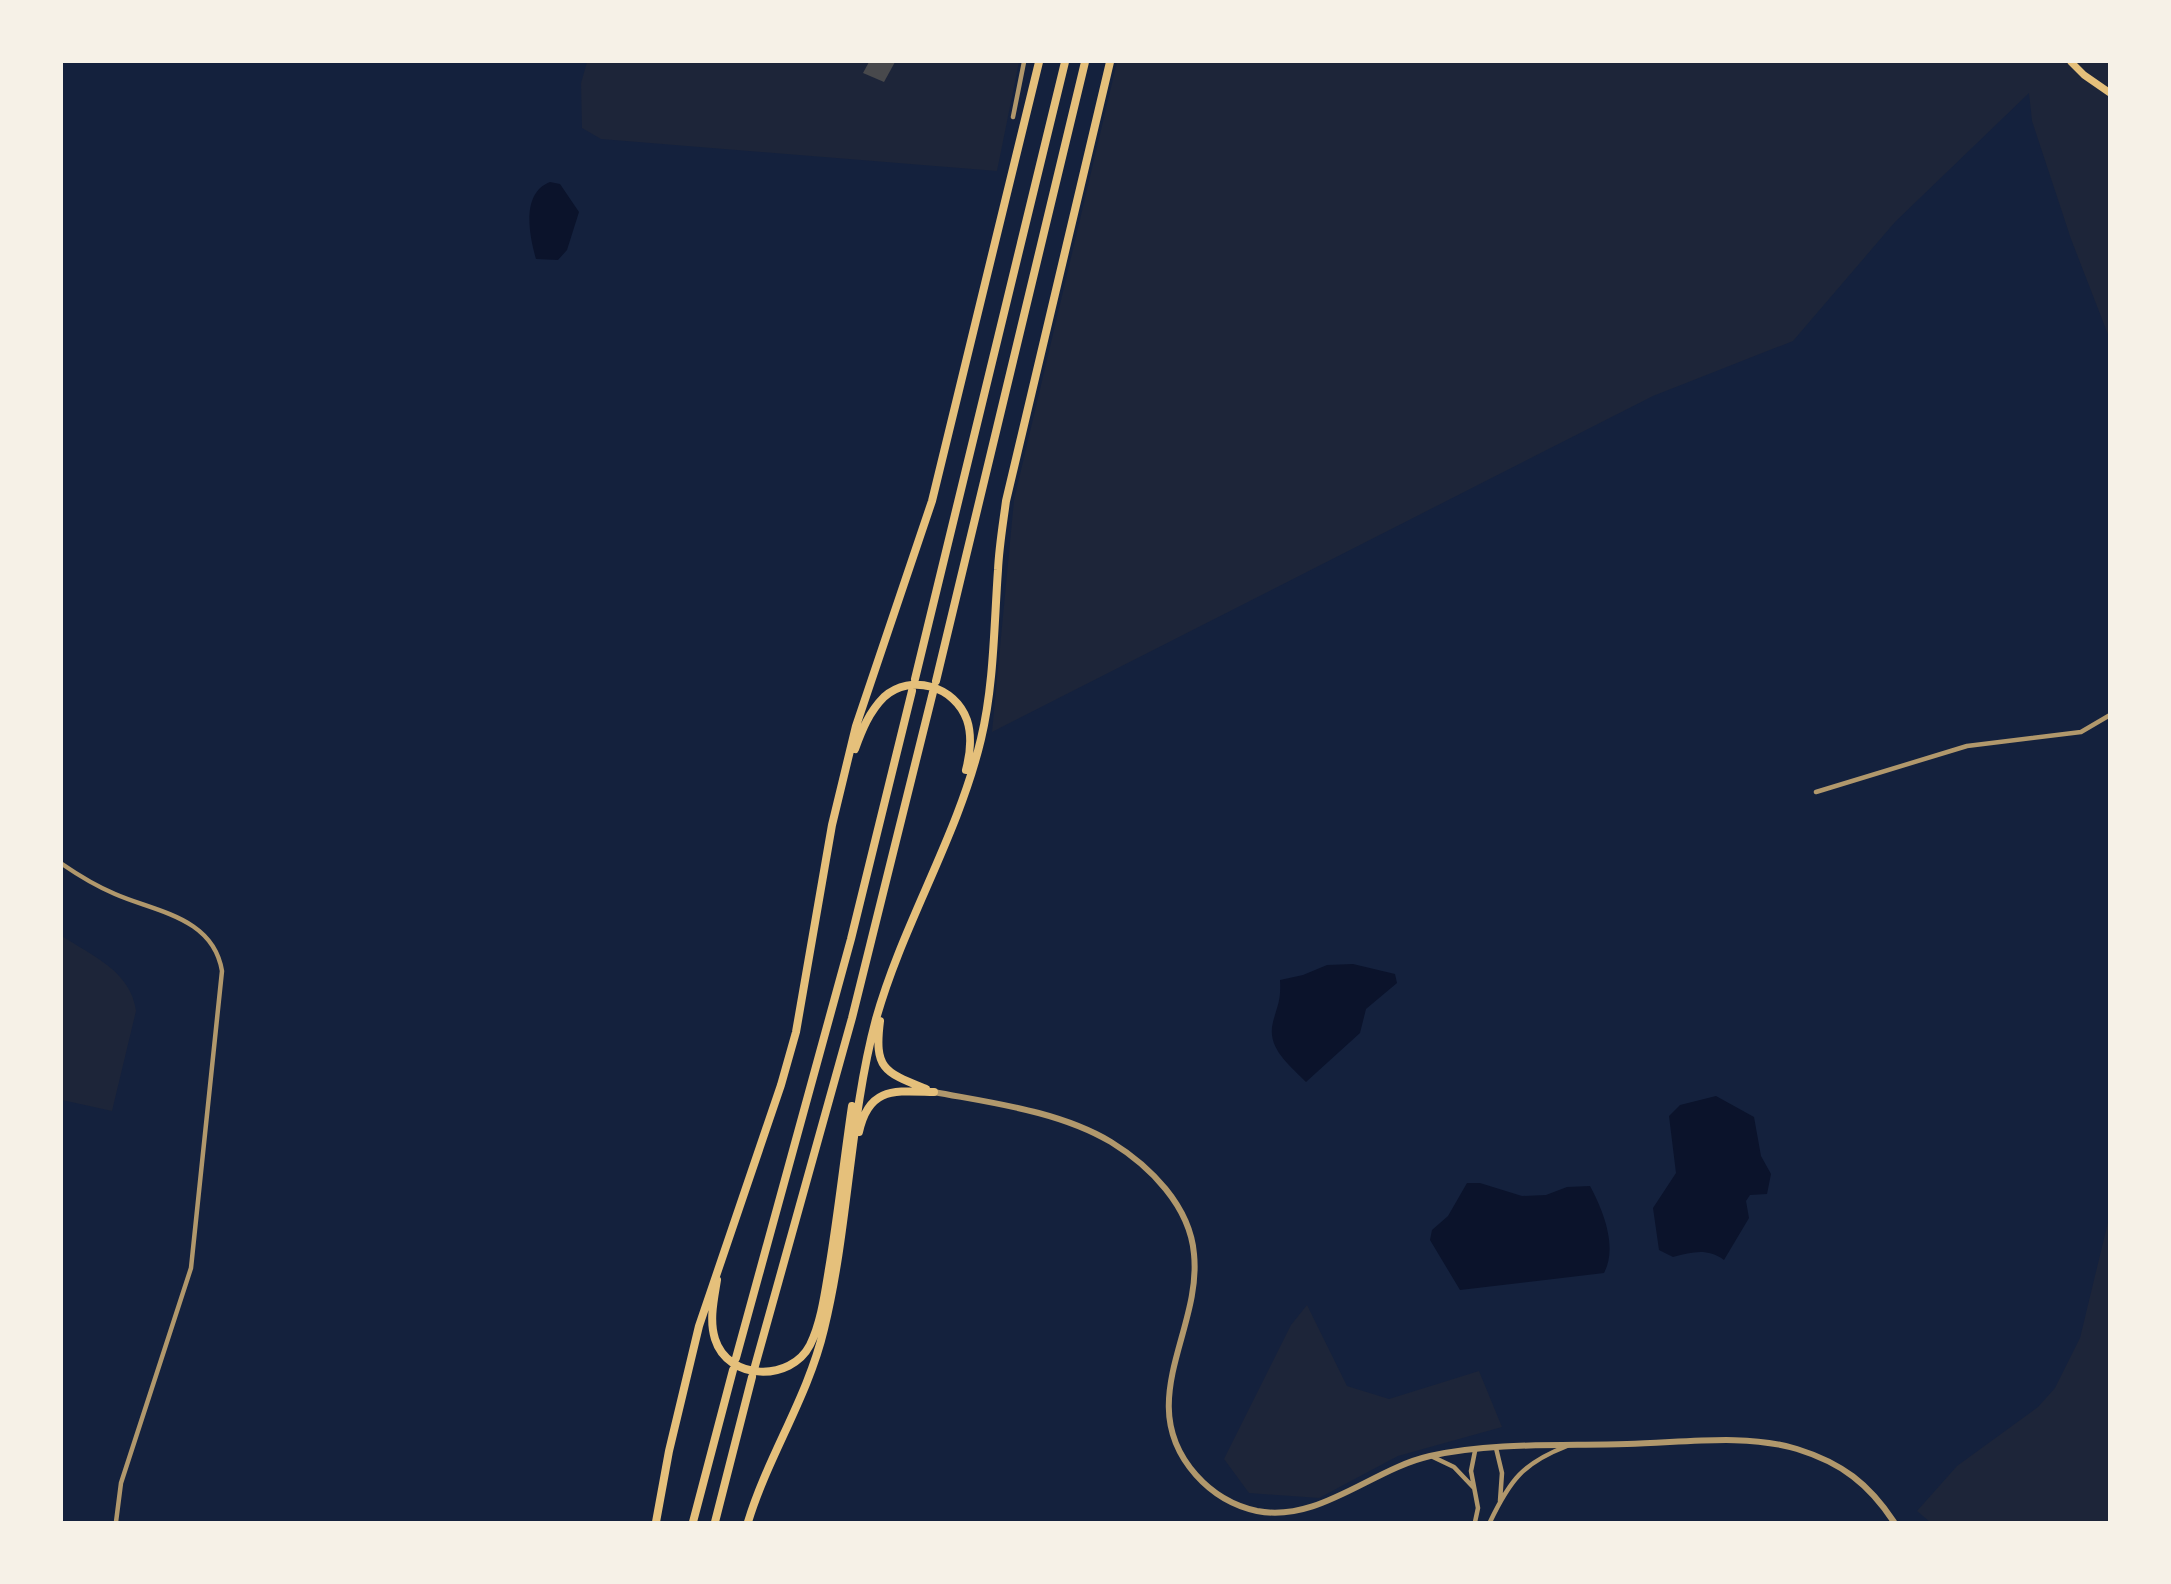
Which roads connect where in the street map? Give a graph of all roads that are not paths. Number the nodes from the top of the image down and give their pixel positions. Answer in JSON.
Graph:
{"nodes":[{"id":1,"x":1024,"y":62,"type":"edge"},
{"id":2,"x":1039,"y":62,"type":"edge"},
{"id":3,"x":1065,"y":62,"type":"edge"},
{"id":4,"x":1085,"y":62,"type":"edge"},
{"id":5,"x":1110,"y":62,"type":"edge"},
{"id":6,"x":2071,"y":62,"type":"edge"},
{"id":7,"x":2109,"y":93,"type":"edge"},
{"id":8,"x":1013,"y":117,"type":"dead end"},
{"id":9,"x":915,"y":679,"type":"dead end"},
{"id":10,"x":936,"y":681,"type":"dead end"},
{"id":11,"x":912,"y":691,"type":"dead end"},
{"id":12,"x":933,"y":692,"type":"dead end"},
{"id":13,"x":2109,"y":715,"type":"edge"},
{"id":14,"x":842,"y":786,"type":"junction"},
{"id":15,"x":1816,"y":792,"type":"dead end"},
{"id":16,"x":956,"y":813,"type":"junction"},
{"id":17,"x":62,"y":864,"type":"edge"},
{"id":18,"x":887,"y":982,"type":"junction"},
{"id":19,"x":934,"y":1092,"type":"junction"},
{"id":20,"x":847,"y":1198,"type":"junction"},
{"id":21,"x":720,"y":1262,"type":"junction"},
{"id":22,"x":736,"y":1358,"type":"dead end"},
{"id":23,"x":754,"y":1366,"type":"dead end"},
{"id":24,"x":733,"y":1370,"type":"dead end"},
{"id":25,"x":752,"y":1377,"type":"dead end"},
{"id":26,"x":1568,"y":1446,"type":"junction"},
{"id":27,"x":1496,"y":1448,"type":"junction"},
{"id":28,"x":1475,"y":1451,"type":"junction"},
{"id":29,"x":1430,"y":1456,"type":"junction"},
{"id":30,"x":1475,"y":1489,"type":"junction"},
{"id":31,"x":1500,"y":1501,"type":"junction"},
{"id":32,"x":116,"y":1522,"type":"edge"},
{"id":33,"x":656,"y":1522,"type":"edge"},
{"id":34,"x":693,"y":1522,"type":"edge"},
{"id":35,"x":715,"y":1522,"type":"edge"},
{"id":36,"x":748,"y":1522,"type":"edge"},
{"id":37,"x":1475,"y":1522,"type":"edge"},
{"id":38,"x":1490,"y":1522,"type":"edge"},
{"id":39,"x":1894,"y":1522,"type":"edge"}],
"edges":[{"from":1,"to":8,"type":"street"},
{"from":2,"to":14,"type":"highway"},
{"from":3,"to":9,"type":"highway"},
{"from":4,"to":10,"type":"highway"},
{"from":5,"to":16,"type":"highway"},
{"from":6,"to":7,"type":"main road"},
{"from":11,"to":22,"type":"highway"},
{"from":12,"to":23,"type":"highway"},
{"from":13,"to":15,"type":"street"},
{"from":14,"to":16,"type":"highway"},
{"from":14,"to":21,"type":"highway"},
{"from":16,"to":18,"type":"highway"},
{"from":17,"to":32,"type":"street"},
{"from":18,"to":19,"type":"highway"},
{"from":18,"to":20,"type":"highway"},
{"from":18,"to":21,"type":"highway"},
{"from":19,"to":20,"type":"highway"},
{"from":19,"to":29,"type":"street"},
{"from":20,"to":36,"type":"highway"},
{"from":21,"to":33,"type":"highway"},
{"from":24,"to":34,"type":"highway"},
{"from":25,"to":35,"type":"highway"},
{"from":26,"to":27,"type":"street"},
{"from":26,"to":31,"type":"street"},
{"from":26,"to":39,"type":"street"},
{"from":27,"to":28,"type":"street"},
{"from":27,"to":31,"type":"street"},
{"from":28,"to":29,"type":"street"},
{"from":28,"to":30,"type":"street"},
{"from":29,"to":30,"type":"street"},
{"from":30,"to":37,"type":"street"},
{"from":31,"to":38,"type":"street"}]}
